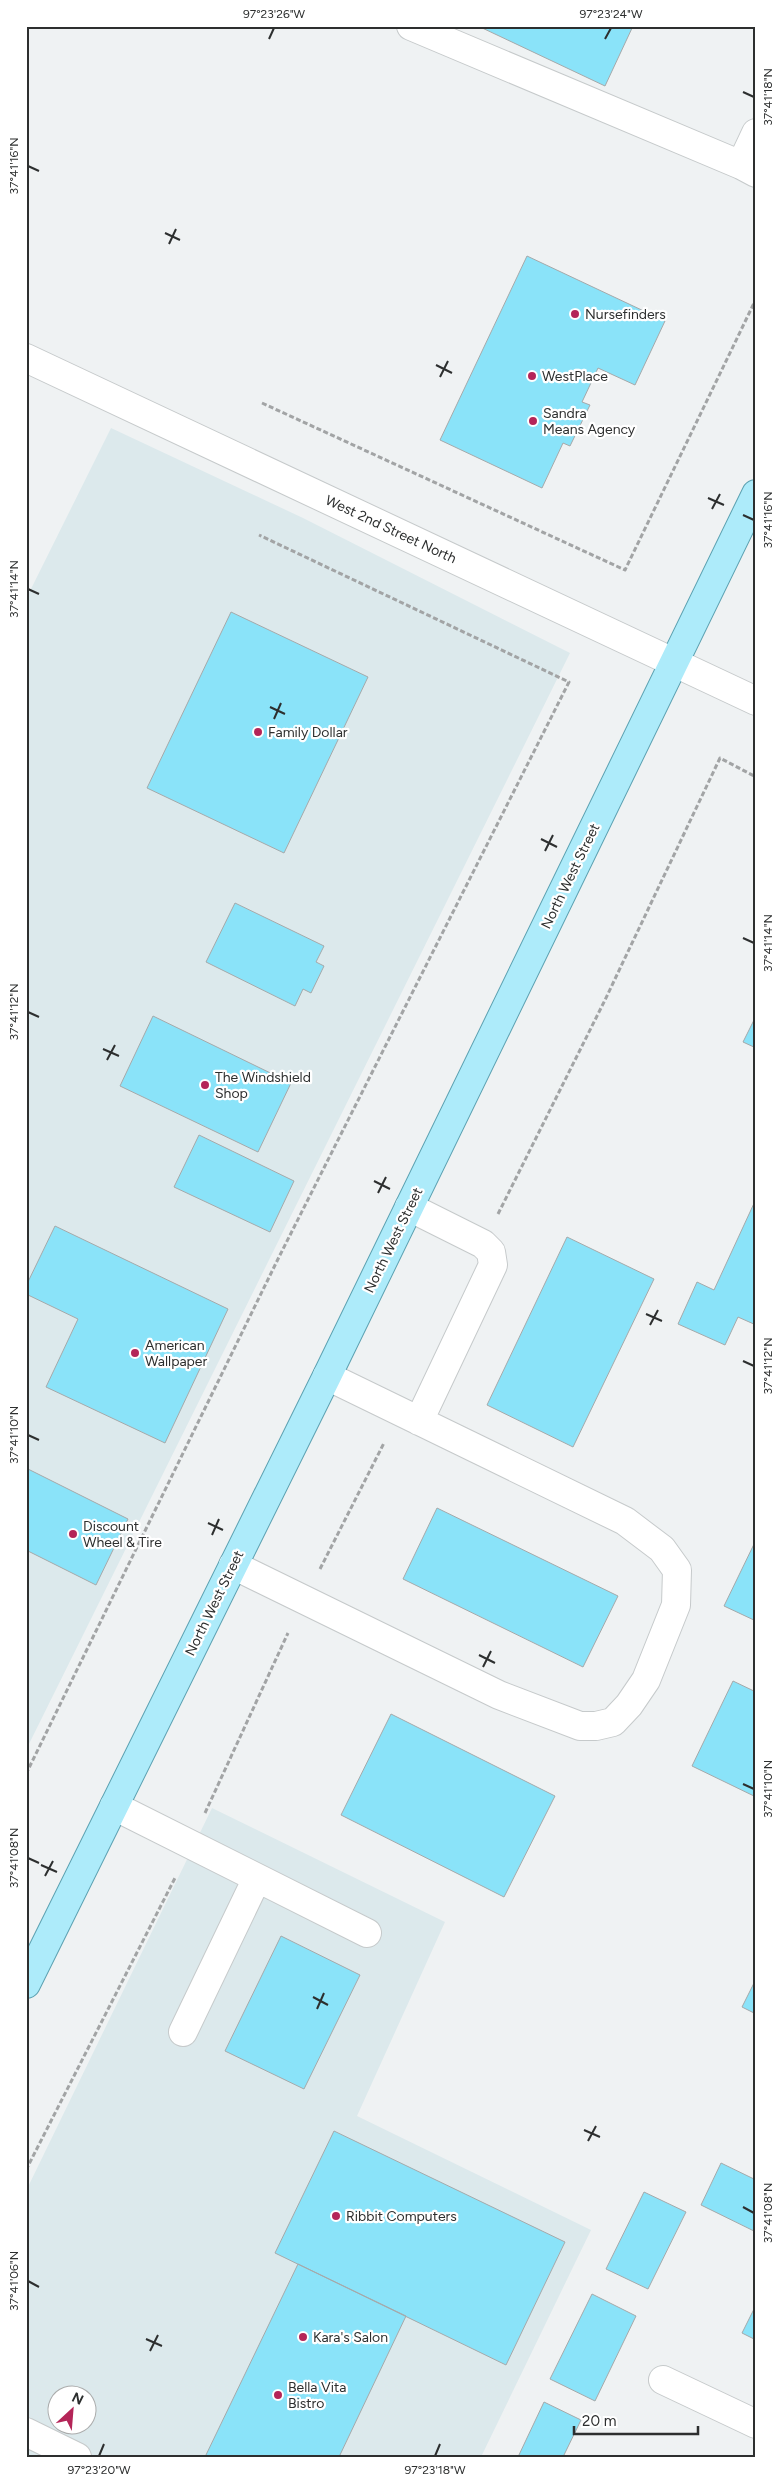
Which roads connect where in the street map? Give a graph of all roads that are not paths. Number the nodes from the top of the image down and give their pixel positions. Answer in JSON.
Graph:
{"nodes":[{"id":1,"x":411,"y":26,"type":"edge"},
{"id":2,"x":756,"y":133,"type":"edge"},
{"id":3,"x":748,"y":169,"type":"edge"},
{"id":4,"x":26,"y":358,"type":"edge"},
{"id":5,"x":756,"y":494,"type":"edge"},
{"id":6,"x":674,"y":662,"type":"junction"},
{"id":7,"x":756,"y":701,"type":"edge"},
{"id":8,"x":408,"y":1207,"type":"junction"},
{"id":9,"x":327,"y":1376,"type":"junction"},
{"id":10,"x":409,"y":1416,"type":"junction"},
{"id":11,"x":233,"y":1565,"type":"junction"},
{"id":12,"x":114,"y":1806,"type":"junction"},
{"id":13,"x":257,"y":1878,"type":"junction"},
{"id":14,"x":367,"y":1933,"type":"dead end"},
{"id":15,"x":26,"y":1984,"type":"edge"},
{"id":16,"x":183,"y":2032,"type":"dead end"},
{"id":17,"x":663,"y":2380,"type":"dead end"},
{"id":18,"x":756,"y":2424,"type":"edge"},
{"id":19,"x":26,"y":2432,"type":"edge"},
{"id":20,"x":77,"y":2457,"type":"edge"}],
"edges":[{"from":1,"to":3,"type":"street"},
{"from":2,"to":3,"type":"street"},
{"from":4,"to":6,"type":"street","name":"West 2nd Street North"},
{"from":5,"to":6,"type":"main road","name":"North West Street"},
{"from":6,"to":7,"type":"street","name":"West 2nd Street North"},
{"from":6,"to":8,"type":"main road","name":"North West Street"},
{"from":8,"to":9,"type":"main road","name":"North West Street"},
{"from":8,"to":10,"type":"street"},
{"from":9,"to":10,"type":"street"},
{"from":9,"to":11,"type":"main road","name":"North West Street"},
{"from":10,"to":11,"type":"street"},
{"from":11,"to":12,"type":"main road","name":"North West Street"},
{"from":12,"to":13,"type":"street"},
{"from":12,"to":15,"type":"main road","name":"North West Street"},
{"from":13,"to":14,"type":"street"},
{"from":13,"to":16,"type":"street"},
{"from":17,"to":18,"type":"street"},
{"from":19,"to":20,"type":"street"}]}
